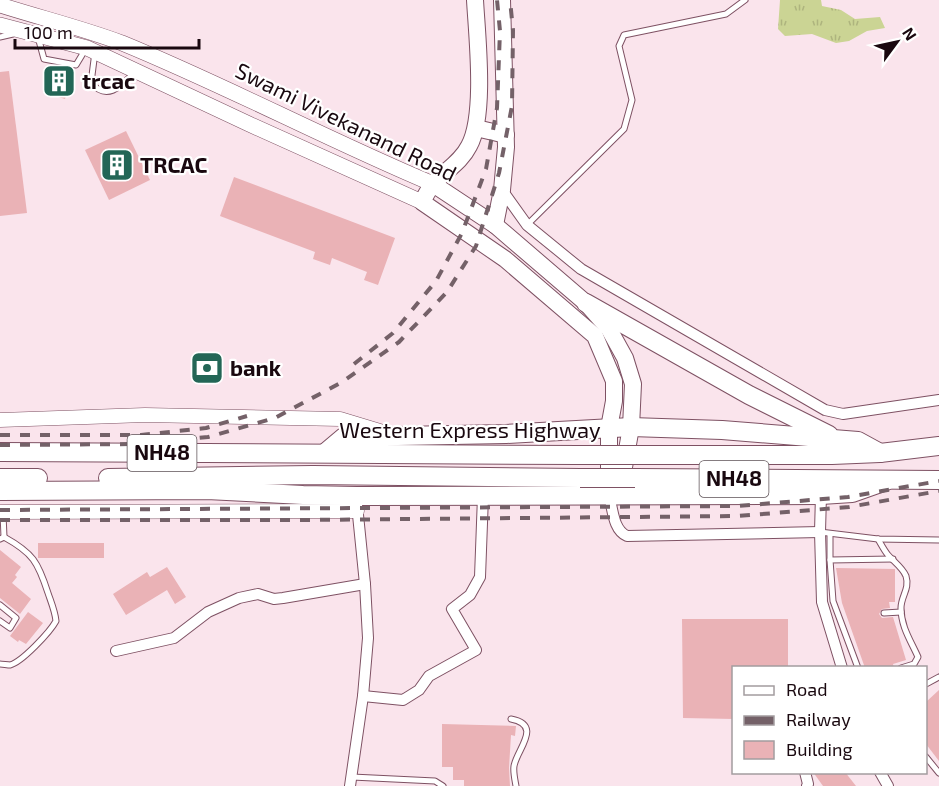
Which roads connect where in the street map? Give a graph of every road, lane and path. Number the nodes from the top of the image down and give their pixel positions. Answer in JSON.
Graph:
{"nodes":[{"id":1,"x":475,"y":0,"type":"edge"},
{"id":2,"x":502,"y":0,"type":"edge"},
{"id":3,"x":745,"y":0,"type":"edge"},
{"id":4,"x":0,"y":5,"type":"edge"},
{"id":5,"x":28,"y":14,"type":"junction"},
{"id":6,"x":0,"y":25,"type":"edge"},
{"id":7,"x":31,"y":34,"type":"junction"},
{"id":8,"x":0,"y":37,"type":"edge"},
{"id":9,"x":91,"y":49,"type":"junction"},
{"id":10,"x":137,"y":71,"type":"junction"},
{"id":11,"x":476,"y":128,"type":"junction"},
{"id":12,"x":506,"y":135,"type":"junction"},
{"id":13,"x":433,"y":184,"type":"junction"},
{"id":14,"x":502,"y":190,"type":"junction"},
{"id":15,"x":422,"y":202,"type":"junction"},
{"id":16,"x":495,"y":225,"type":"junction"},
{"id":17,"x":527,"y":225,"type":"junction"},
{"id":18,"x":585,"y":303,"type":"junction"},
{"id":19,"x":939,"y":400,"type":"edge"},
{"id":20,"x":0,"y":420,"type":"edge"},
{"id":21,"x":631,"y":427,"type":"junction"},
{"id":22,"x":609,"y":428,"type":"junction"},
{"id":23,"x":394,"y":436,"type":"junction"},
{"id":24,"x":838,"y":440,"type":"junction"},
{"id":25,"x":939,"y":446,"type":"edge"},
{"id":26,"x":0,"y":452,"type":"edge"},
{"id":27,"x":325,"y":453,"type":"junction"},
{"id":28,"x":880,"y":453,"type":"junction"},
{"id":29,"x":336,"y":475,"type":"junction"},
{"id":30,"x":0,"y":478,"type":"edge"},
{"id":31,"x":939,"y":480,"type":"edge"},
{"id":32,"x":886,"y":481,"type":"junction"},
{"id":33,"x":0,"y":491,"type":"edge"},
{"id":34,"x":821,"y":495,"type":"junction"},
{"id":35,"x":483,"y":496,"type":"junction"},
{"id":36,"x":614,"y":496,"type":"junction"},
{"id":37,"x":357,"y":503,"type":"junction"},
{"id":38,"x":1,"y":512,"type":"edge"},
{"id":39,"x":825,"y":533,"type":"junction"},
{"id":40,"x":2,"y":538,"type":"edge"},
{"id":41,"x":878,"y":539,"type":"junction"},
{"id":42,"x":939,"y":540,"type":"edge"},
{"id":43,"x":893,"y":559,"type":"junction"},
{"id":44,"x":830,"y":560,"type":"junction"},
{"id":45,"x":365,"y":584,"type":"junction"},
{"id":46,"x":0,"y":605,"type":"edge"},
{"id":47,"x":901,"y":612,"type":"junction"},
{"id":48,"x":884,"y":613,"type":"dead end"},
{"id":49,"x":0,"y":621,"type":"edge"},
{"id":50,"x":847,"y":639,"type":"junction"},
{"id":51,"x":834,"y":641,"type":"junction"},
{"id":52,"x":116,"y":651,"type":"dead end"},
{"id":53,"x":0,"y":664,"type":"edge"},
{"id":54,"x":841,"y":666,"type":"edge"},
{"id":55,"x":857,"y":666,"type":"edge"},
{"id":56,"x":907,"y":666,"type":"edge"},
{"id":57,"x":363,"y":696,"type":"junction"},
{"id":58,"x":511,"y":719,"type":"dead end"},
{"id":59,"x":927,"y":758,"type":"edge"},
{"id":60,"x":939,"y":773,"type":"edge"},
{"id":61,"x":351,"y":782,"type":"edge"},
{"id":62,"x":443,"y":786,"type":"edge"},
{"id":63,"x":516,"y":786,"type":"edge"}],
"edges":[{"from":1,"to":11,"type":"main road"},
{"from":2,"to":12,"type":"main road"},
{"from":3,"to":17,"type":"lane"},
{"from":4,"to":5,"type":"main road","name":"Swami Vivekanand Road"},
{"from":5,"to":7,"type":"street"},
{"from":5,"to":13,"type":"main road","name":"Swami Vivekanand Road"},
{"from":6,"to":7,"type":"main road","name":"Swami Vivekanand Road"},
{"from":7,"to":8,"type":"lane"},
{"from":7,"to":9,"type":"main road","name":"Swami Vivekanand Road"},
{"from":7,"to":9,"type":"lane"},
{"from":9,"to":10,"type":"main road","name":"Swami Vivekanand Road"},
{"from":9,"to":10,"type":"lane"},
{"from":10,"to":15,"type":"main road","name":"Swami Vivekanand Road"},
{"from":11,"to":12,"type":"main road"},
{"from":11,"to":13,"type":"main road"},
{"from":12,"to":14,"type":"main road"},
{"from":13,"to":15,"type":"main road"},
{"from":13,"to":16,"type":"main road","name":"Swami Vivekanand Road"},
{"from":14,"to":16,"type":"main road"},
{"from":14,"to":17,"type":"street"},
{"from":15,"to":22,"type":"main road","name":"Swami Vivekanand Road"},
{"from":16,"to":18,"type":"main road","name":"Swami Vivekanand Road"},
{"from":17,"to":19,"type":"street"},
{"from":18,"to":21,"type":"main road","name":"Swami Vivekanand Road"},
{"from":18,"to":24,"type":"highway"},
{"from":20,"to":23,"type":"street"},
{"from":21,"to":22,"type":"highway"},
{"from":21,"to":24,"type":"highway"},
{"from":21,"to":36,"type":"main road","name":"Swami Vivekanand Road"},
{"from":22,"to":23,"type":"highway"},
{"from":22,"to":36,"type":"main road","name":"Swami Vivekanand Road"},
{"from":23,"to":27,"type":"highway"},
{"from":24,"to":28,"type":"highway"},
{"from":25,"to":28,"type":"highway","name":"Western Express Highway","number":"NH48"},
{"from":26,"to":27,"type":"highway","name":"Western Express Highway","number":"NH48"},
{"from":27,"to":28,"type":"highway","name":"Western Express Highway","number":"NH48","bridge":true},
{"from":29,"to":30,"type":"highway","name":"Western Express Highway","number":"NH48"},
{"from":29,"to":32,"type":"highway","name":"Western Express Highway","number":"NH48","bridge":true},
{"from":29,"to":37,"type":"highway"},
{"from":31,"to":32,"type":"highway","name":"Western Express Highway","number":"NH48"},
{"from":32,"to":34,"type":"highway"},
{"from":33,"to":37,"type":"highway"},
{"from":34,"to":36,"type":"highway"},
{"from":34,"to":39,"type":"street"},
{"from":35,"to":36,"type":"highway"},
{"from":35,"to":37,"type":"highway"},
{"from":35,"to":57,"type":"street"},
{"from":36,"to":39,"type":"street"},
{"from":37,"to":38,"type":"street"},
{"from":37,"to":45,"type":"street"},
{"from":38,"to":40,"type":"lane"},
{"from":39,"to":41,"type":"lane"},
{"from":39,"to":44,"type":"lane"},
{"from":39,"to":51,"type":"street"},
{"from":40,"to":53,"type":"lane"},
{"from":41,"to":42,"type":"lane"},
{"from":41,"to":43,"type":"lane"},
{"from":43,"to":44,"type":"lane"},
{"from":43,"to":47,"type":"lane"},
{"from":44,"to":50,"type":"lane"},
{"from":45,"to":52,"type":"street"},
{"from":45,"to":57,"type":"street"},
{"from":46,"to":49,"type":"lane"},
{"from":47,"to":48,"type":"lane"},
{"from":47,"to":56,"type":"lane"},
{"from":50,"to":51,"type":"lane"},
{"from":50,"to":55,"type":"lane"},
{"from":51,"to":54,"type":"street"},
{"from":57,"to":61,"type":"street"},
{"from":58,"to":63,"type":"lane"},
{"from":59,"to":60,"type":"lane"},
{"from":61,"to":62,"type":"lane"}]}
